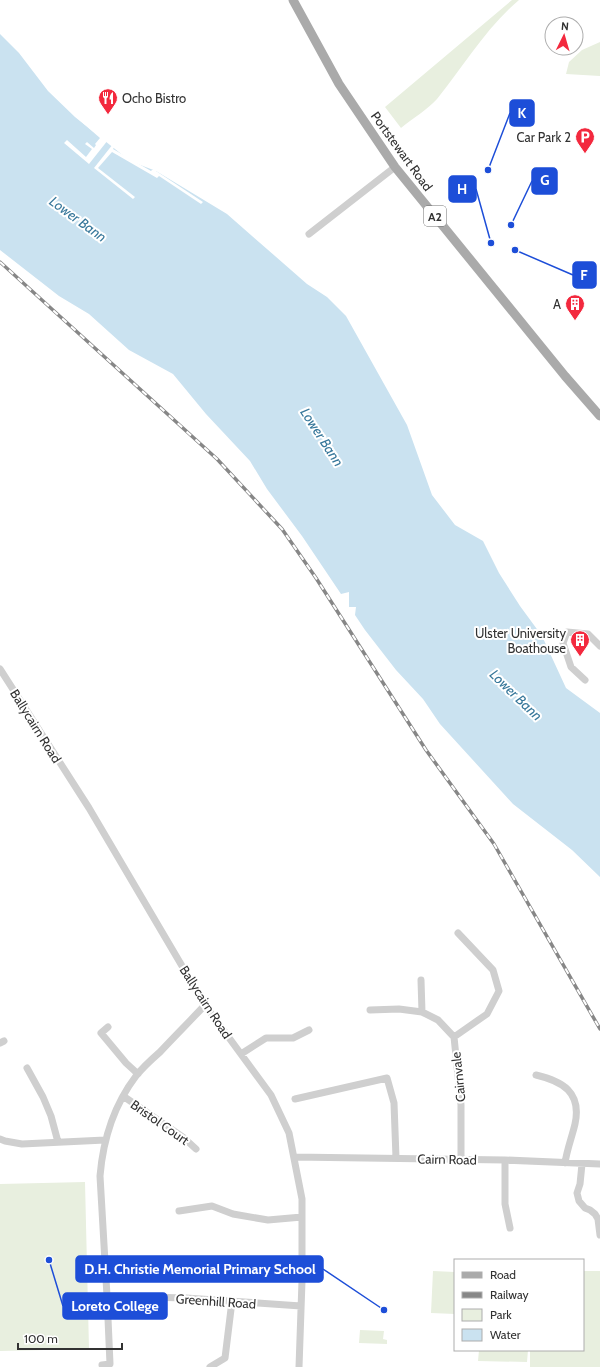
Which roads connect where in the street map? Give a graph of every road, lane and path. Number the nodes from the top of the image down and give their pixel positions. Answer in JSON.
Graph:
{"nodes":[{"id":1,"x":293,"y":0,"type":"edge"},
{"id":2,"x":395,"y":167,"type":"junction"},
{"id":3,"x":309,"y":234,"type":"dead end"},
{"id":4,"x":600,"y":416,"type":"edge"},
{"id":5,"x":600,"y":646,"type":"edge"},
{"id":6,"x":0,"y":668,"type":"edge"},
{"id":7,"x":585,"y":680,"type":"dead end"},
{"id":8,"x":458,"y":933,"type":"dead end"},
{"id":9,"x":421,"y":980,"type":"dead end"},
{"id":10,"x":206,"y":1005,"type":"junction"},
{"id":11,"x":370,"y":1010,"type":"dead end"},
{"id":12,"x":422,"y":1012,"type":"junction"},
{"id":13,"x":108,"y":1027,"type":"dead end"},
{"id":14,"x":309,"y":1030,"type":"dead end"},
{"id":15,"x":454,"y":1037,"type":"junction"},
{"id":16,"x":241,"y":1054,"type":"junction"},
{"id":17,"x":27,"y":1068,"type":"dead end"},
{"id":18,"x":138,"y":1074,"type":"junction"},
{"id":19,"x":536,"y":1075,"type":"dead end"},
{"id":20,"x":123,"y":1096,"type":"junction"},
{"id":21,"x":295,"y":1099,"type":"dead end"},
{"id":22,"x":0,"y":1139,"type":"edge"},
{"id":23,"x":105,"y":1140,"type":"junction"},
{"id":24,"x":58,"y":1142,"type":"junction"},
{"id":25,"x":196,"y":1149,"type":"dead end"},
{"id":26,"x":294,"y":1157,"type":"junction"},
{"id":27,"x":396,"y":1158,"type":"junction"},
{"id":28,"x":461,"y":1159,"type":"junction"},
{"id":29,"x":505,"y":1160,"type":"junction"},
{"id":30,"x":565,"y":1163,"type":"junction"},
{"id":31,"x":582,"y":1164,"type":"junction"},
{"id":32,"x":600,"y":1164,"type":"edge"},
{"id":33,"x":179,"y":1211,"type":"dead end"},
{"id":34,"x":302,"y":1217,"type":"junction"},
{"id":35,"x":510,"y":1228,"type":"dead end"},
{"id":36,"x":600,"y":1235,"type":"edge"},
{"id":37,"x":107,"y":1296,"type":"junction"},
{"id":38,"x":232,"y":1301,"type":"junction"},
{"id":39,"x":301,"y":1306,"type":"junction"},
{"id":40,"x":102,"y":1365,"type":"dead end"},
{"id":41,"x":210,"y":1367,"type":"edge"},
{"id":42,"x":299,"y":1367,"type":"edge"}],
"edges":[{"from":1,"to":2,"type":"main road","name":"Portstewart Road","number":"A2"},
{"from":2,"to":3,"type":"street"},
{"from":2,"to":4,"type":"main road","name":"Portstewart Road","number":"A2"},
{"from":5,"to":7,"type":"street"},
{"from":6,"to":10,"type":"street","name":"Ballycairn Road"},
{"from":8,"to":15,"type":"street"},
{"from":9,"to":12,"type":"street"},
{"from":10,"to":16,"type":"street","name":"Ballycairn Road"},
{"from":10,"to":18,"type":"street"},
{"from":11,"to":12,"type":"street","name":"Cairnvale"},
{"from":12,"to":15,"type":"street","name":"Cairnvale"},
{"from":13,"to":18,"type":"street"},
{"from":14,"to":16,"type":"street"},
{"from":15,"to":28,"type":"street","name":"Cairnvale"},
{"from":16,"to":26,"type":"street","name":"Ballycairn Road"},
{"from":17,"to":24,"type":"street"},
{"from":18,"to":20,"type":"street"},
{"from":19,"to":30,"type":"street"},
{"from":20,"to":23,"type":"street"},
{"from":20,"to":25,"type":"street","name":"Bristol Court"},
{"from":21,"to":27,"type":"street"},
{"from":22,"to":24,"type":"street"},
{"from":23,"to":24,"type":"street"},
{"from":23,"to":37,"type":"street"},
{"from":26,"to":27,"type":"street","name":"Cairn Road"},
{"from":26,"to":34,"type":"street","name":"Ballycairn Road"},
{"from":27,"to":28,"type":"street","name":"Cairn Road"},
{"from":28,"to":29,"type":"street","name":"Cairn Road"},
{"from":29,"to":30,"type":"street","name":"Cairn Road"},
{"from":29,"to":35,"type":"street"},
{"from":30,"to":31,"type":"street","name":"Cairn Road"},
{"from":31,"to":32,"type":"street","name":"Cairn Road"},
{"from":31,"to":36,"type":"street"},
{"from":33,"to":34,"type":"street"},
{"from":34,"to":39,"type":"street","name":"Ballycairn Road"},
{"from":37,"to":38,"type":"street","name":"Greenhill Road"},
{"from":37,"to":40,"type":"street"},
{"from":38,"to":39,"type":"street","name":"Greenhill Road"},
{"from":38,"to":41,"type":"street"},
{"from":39,"to":42,"type":"street","name":"Ballycairn Road"}]}
